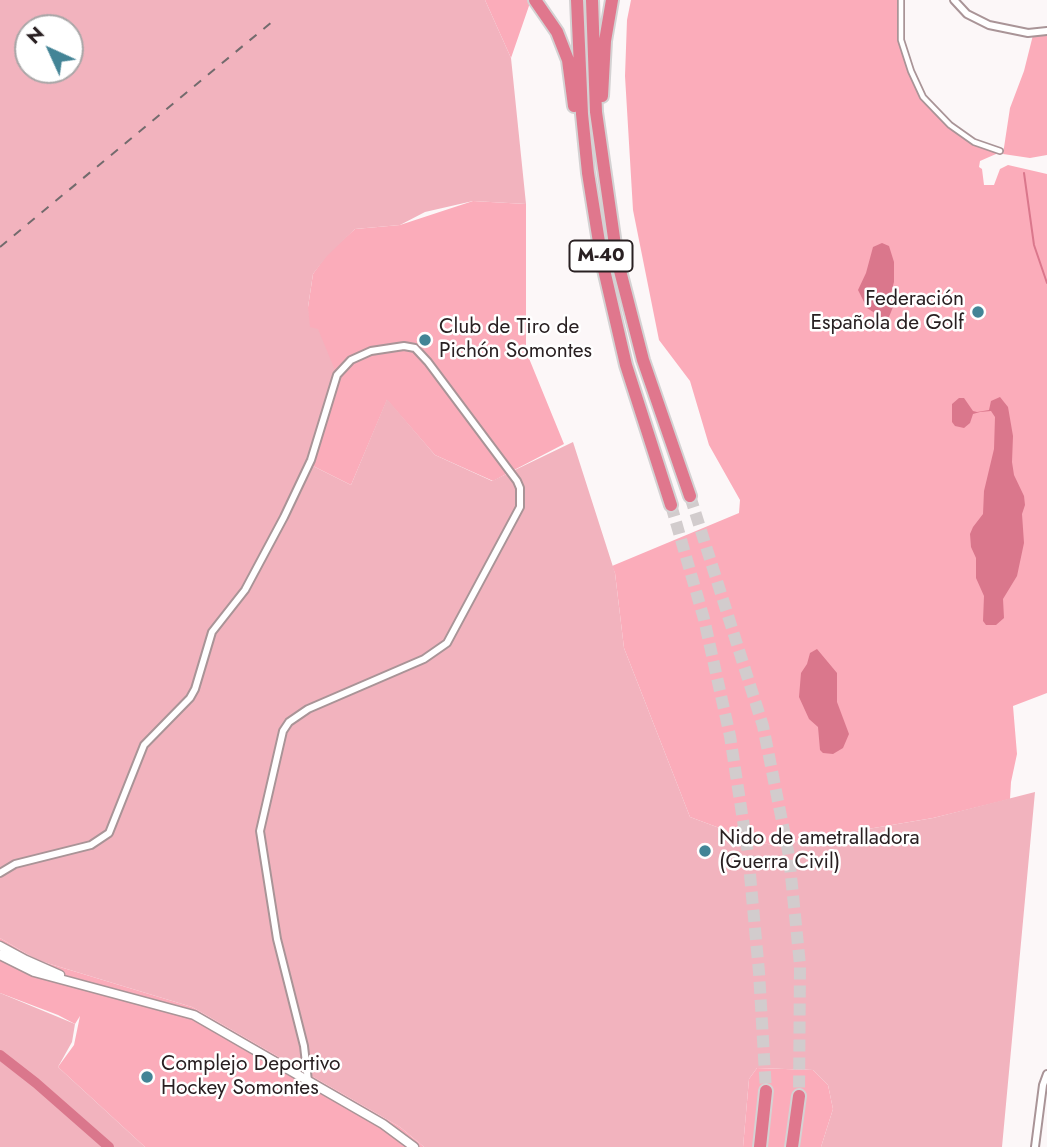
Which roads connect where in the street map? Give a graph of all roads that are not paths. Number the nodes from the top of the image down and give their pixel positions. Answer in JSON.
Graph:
{"nodes":[{"id":1,"x":535,"y":0,"type":"edge"},
{"id":2,"x":577,"y":0,"type":"edge"},
{"id":3,"x":593,"y":0,"type":"edge"},
{"id":4,"x":612,"y":0,"type":"edge"},
{"id":5,"x":901,"y":0,"type":"edge"},
{"id":6,"x":954,"y":0,"type":"edge"},
{"id":7,"x":1047,"y":31,"type":"edge"},
{"id":8,"x":1000,"y":151,"type":"dead end"},
{"id":9,"x":608,"y":212,"type":"junction"},
{"id":10,"x":597,"y":231,"type":"junction"},
{"id":11,"x":690,"y":496,"type":"tunnel mouth"},
{"id":12,"x":671,"y":505,"type":"tunnel mouth"},
{"id":13,"x":0,"y":873,"type":"edge"},
{"id":14,"x":0,"y":948,"type":"edge"},
{"id":15,"x":0,"y":956,"type":"edge"},
{"id":16,"x":92,"y":986,"type":"junction"},
{"id":17,"x":1047,"y":1074,"type":"edge"},
{"id":18,"x":308,"y":1081,"type":"junction"},
{"id":19,"x":766,"y":1091,"type":"tunnel mouth"},
{"id":20,"x":800,"y":1096,"type":"tunnel mouth"},
{"id":21,"x":1038,"y":1122,"type":"junction"},
{"id":22,"x":1047,"y":1123,"type":"edge"},
{"id":23,"x":414,"y":1147,"type":"edge"},
{"id":24,"x":757,"y":1147,"type":"edge"},
{"id":25,"x":794,"y":1147,"type":"edge"},
{"id":26,"x":1035,"y":1147,"type":"edge"}],
"edges":[{"from":1,"to":10,"type":"highway"},
{"from":2,"to":10,"type":"highway","number":"M-40"},
{"from":3,"to":9,"type":"highway","number":"M-40"},
{"from":4,"to":9,"type":"highway"},
{"from":5,"to":8,"type":"street"},
{"from":6,"to":7,"type":"street"},
{"from":9,"to":11,"type":"highway","number":"M-40"},
{"from":10,"to":12,"type":"highway","number":"M-40"},
{"from":13,"to":18,"type":"street"},
{"from":14,"to":16,"type":"street"},
{"from":15,"to":16,"type":"street"},
{"from":16,"to":18,"type":"street"},
{"from":17,"to":21,"type":"street"},
{"from":18,"to":23,"type":"street"},
{"from":19,"to":24,"type":"highway"},
{"from":20,"to":25,"type":"highway"},
{"from":21,"to":22,"type":"street"},
{"from":21,"to":26,"type":"street"}]}
